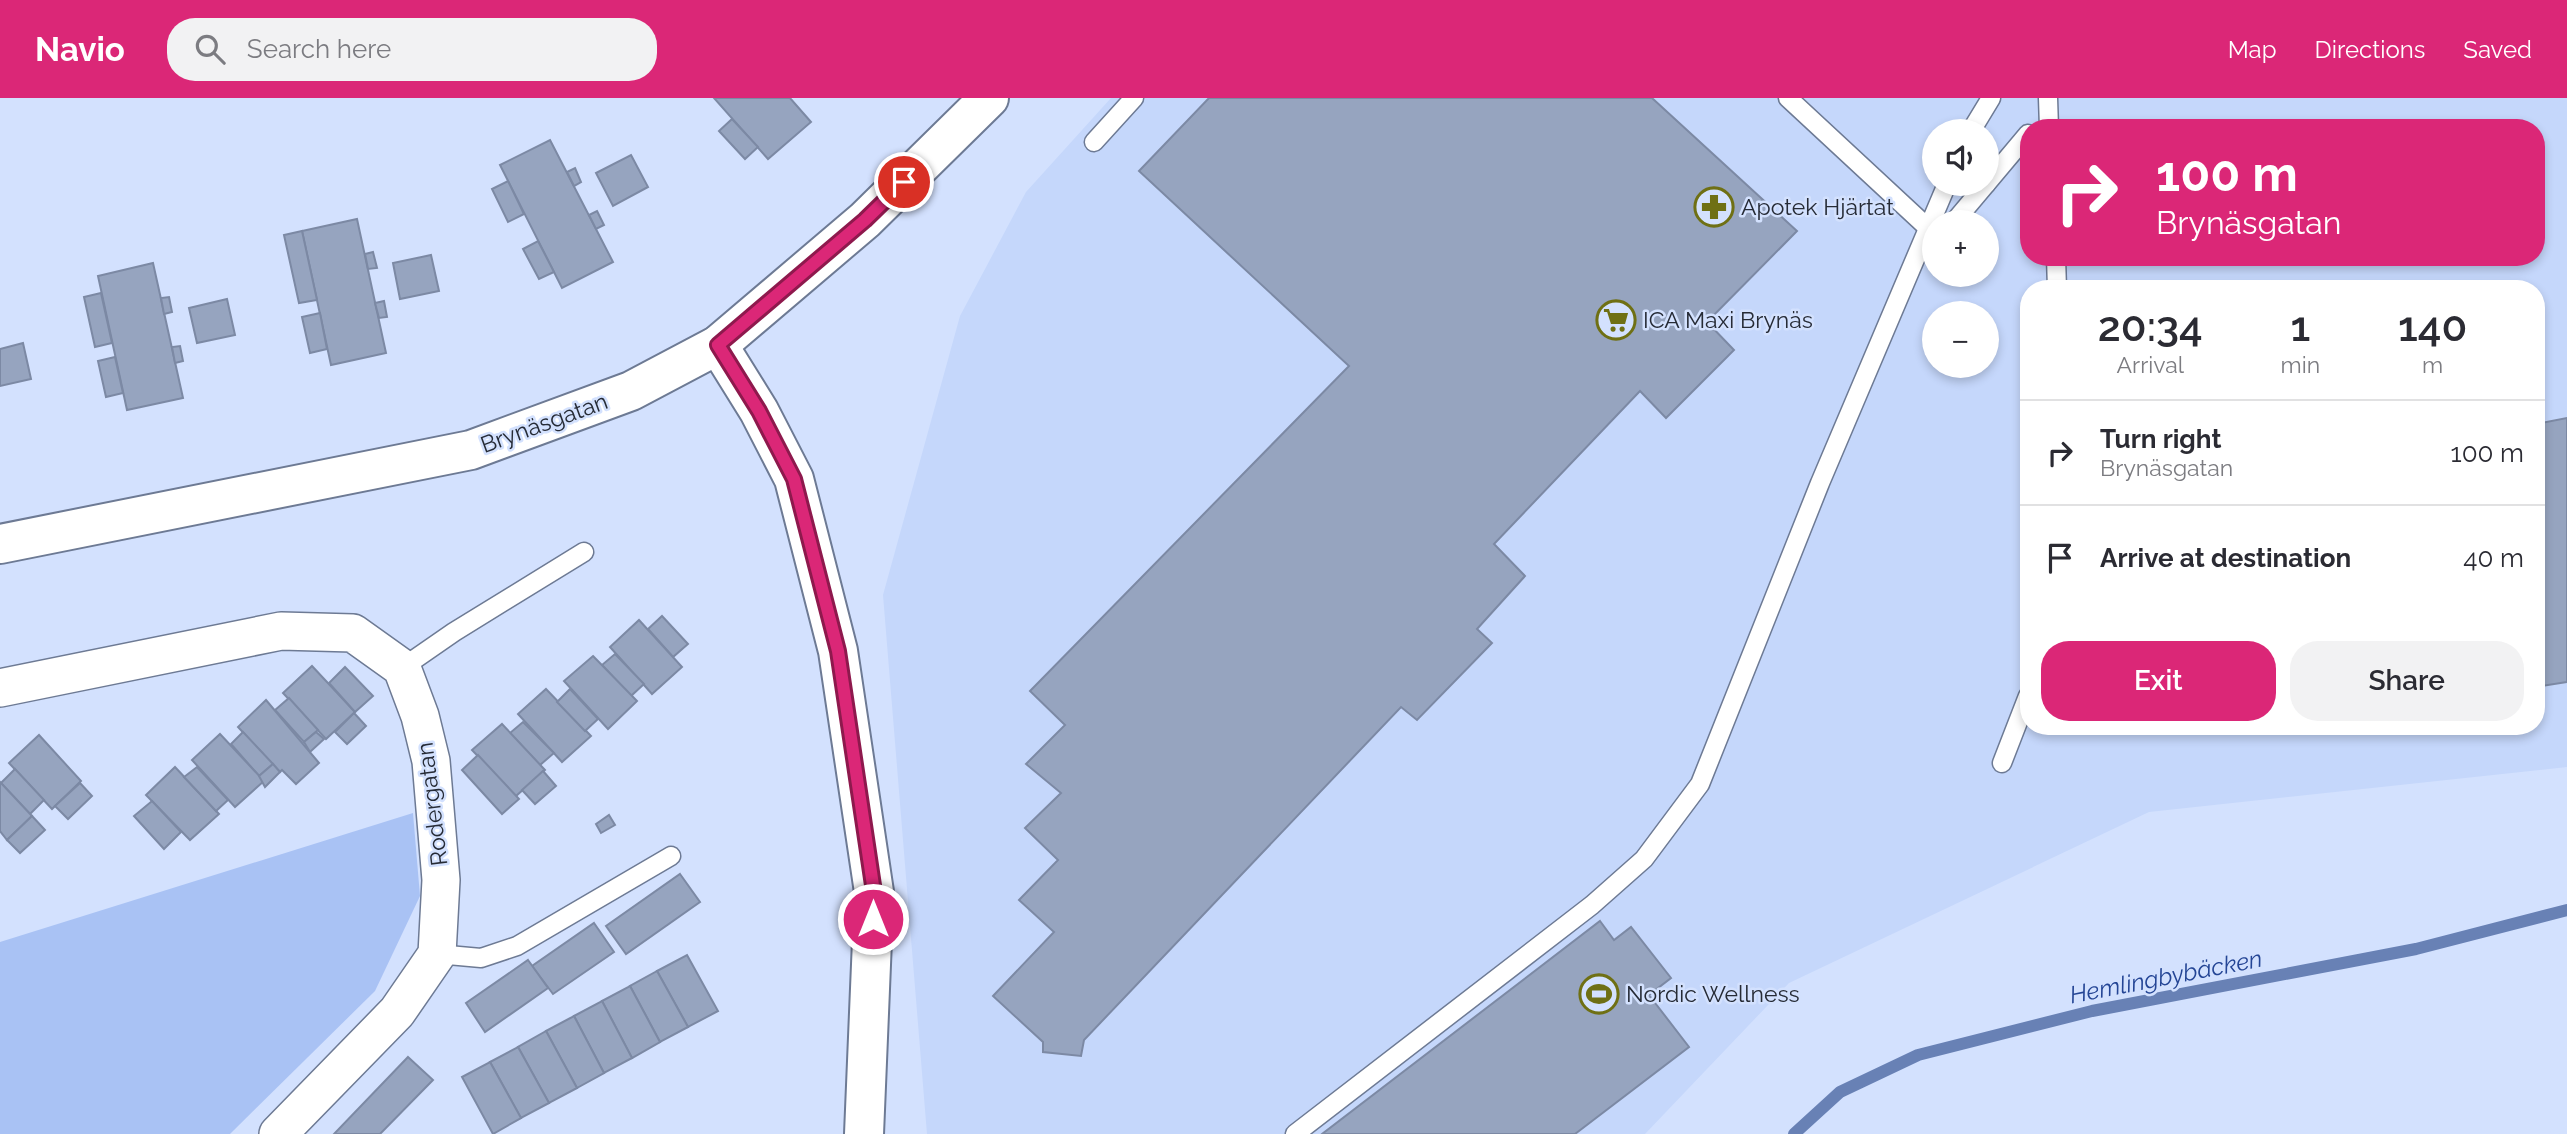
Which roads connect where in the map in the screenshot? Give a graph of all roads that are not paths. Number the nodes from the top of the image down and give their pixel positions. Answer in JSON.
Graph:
{"nodes":[{"id":1,"x":989,"y":98,"type":"edge"},
{"id":2,"x":1134,"y":98,"type":"edge"},
{"id":3,"x":1788,"y":98,"type":"edge"},
{"id":4,"x":1991,"y":98,"type":"edge"},
{"id":5,"x":1978,"y":119,"type":"edge"},
{"id":6,"x":1094,"y":142,"type":"dead end"},
{"id":7,"x":2020,"y":144,"type":"edge"},
{"id":8,"x":1999,"y":169,"type":"edge"},
{"id":9,"x":1976,"y":196,"type":"edge"},
{"id":10,"x":1964,"y":210,"type":"edge"},
{"id":11,"x":1922,"y":222,"type":"edge"},
{"id":12,"x":1922,"y":239,"type":"edge"},
{"id":13,"x":1922,"y":260,"type":"edge"},
{"id":14,"x":1906,"y":279,"type":"junction"},
{"id":15,"x":718,"y":345,"type":"junction"},
{"id":16,"x":0,"y":544,"type":"edge"},
{"id":17,"x":584,"y":552,"type":"dead end"},
{"id":18,"x":402,"y":668,"type":"junction"},
{"id":19,"x":0,"y":688,"type":"edge"},
{"id":20,"x":2020,"y":716,"type":"edge"},
{"id":21,"x":2002,"y":762,"type":"dead end"},
{"id":22,"x":671,"y":856,"type":"dead end"},
{"id":23,"x":437,"y":954,"type":"junction"},
{"id":24,"x":278,"y":1134,"type":"edge"},
{"id":25,"x":864,"y":1134,"type":"edge"},
{"id":26,"x":1295,"y":1134,"type":"edge"}],
"edges":[{"from":1,"to":15,"type":"street","name":"Brynäsgatan"},
{"from":2,"to":6,"type":"lane"},
{"from":3,"to":11,"type":"lane"},
{"from":4,"to":5,"type":"lane"},
{"from":7,"to":8,"type":"lane"},
{"from":9,"to":10,"type":"lane"},
{"from":12,"to":14,"type":"lane"},
{"from":13,"to":14,"type":"lane"},
{"from":14,"to":26,"type":"lane"},
{"from":15,"to":16,"type":"street","name":"Brynäsgatan"},
{"from":15,"to":25,"type":"street"},
{"from":17,"to":18,"type":"lane"},
{"from":18,"to":19,"type":"street"},
{"from":18,"to":23,"type":"street","name":"Rodergatan"},
{"from":20,"to":21,"type":"lane"},
{"from":22,"to":23,"type":"lane"},
{"from":23,"to":24,"type":"street"}]}
